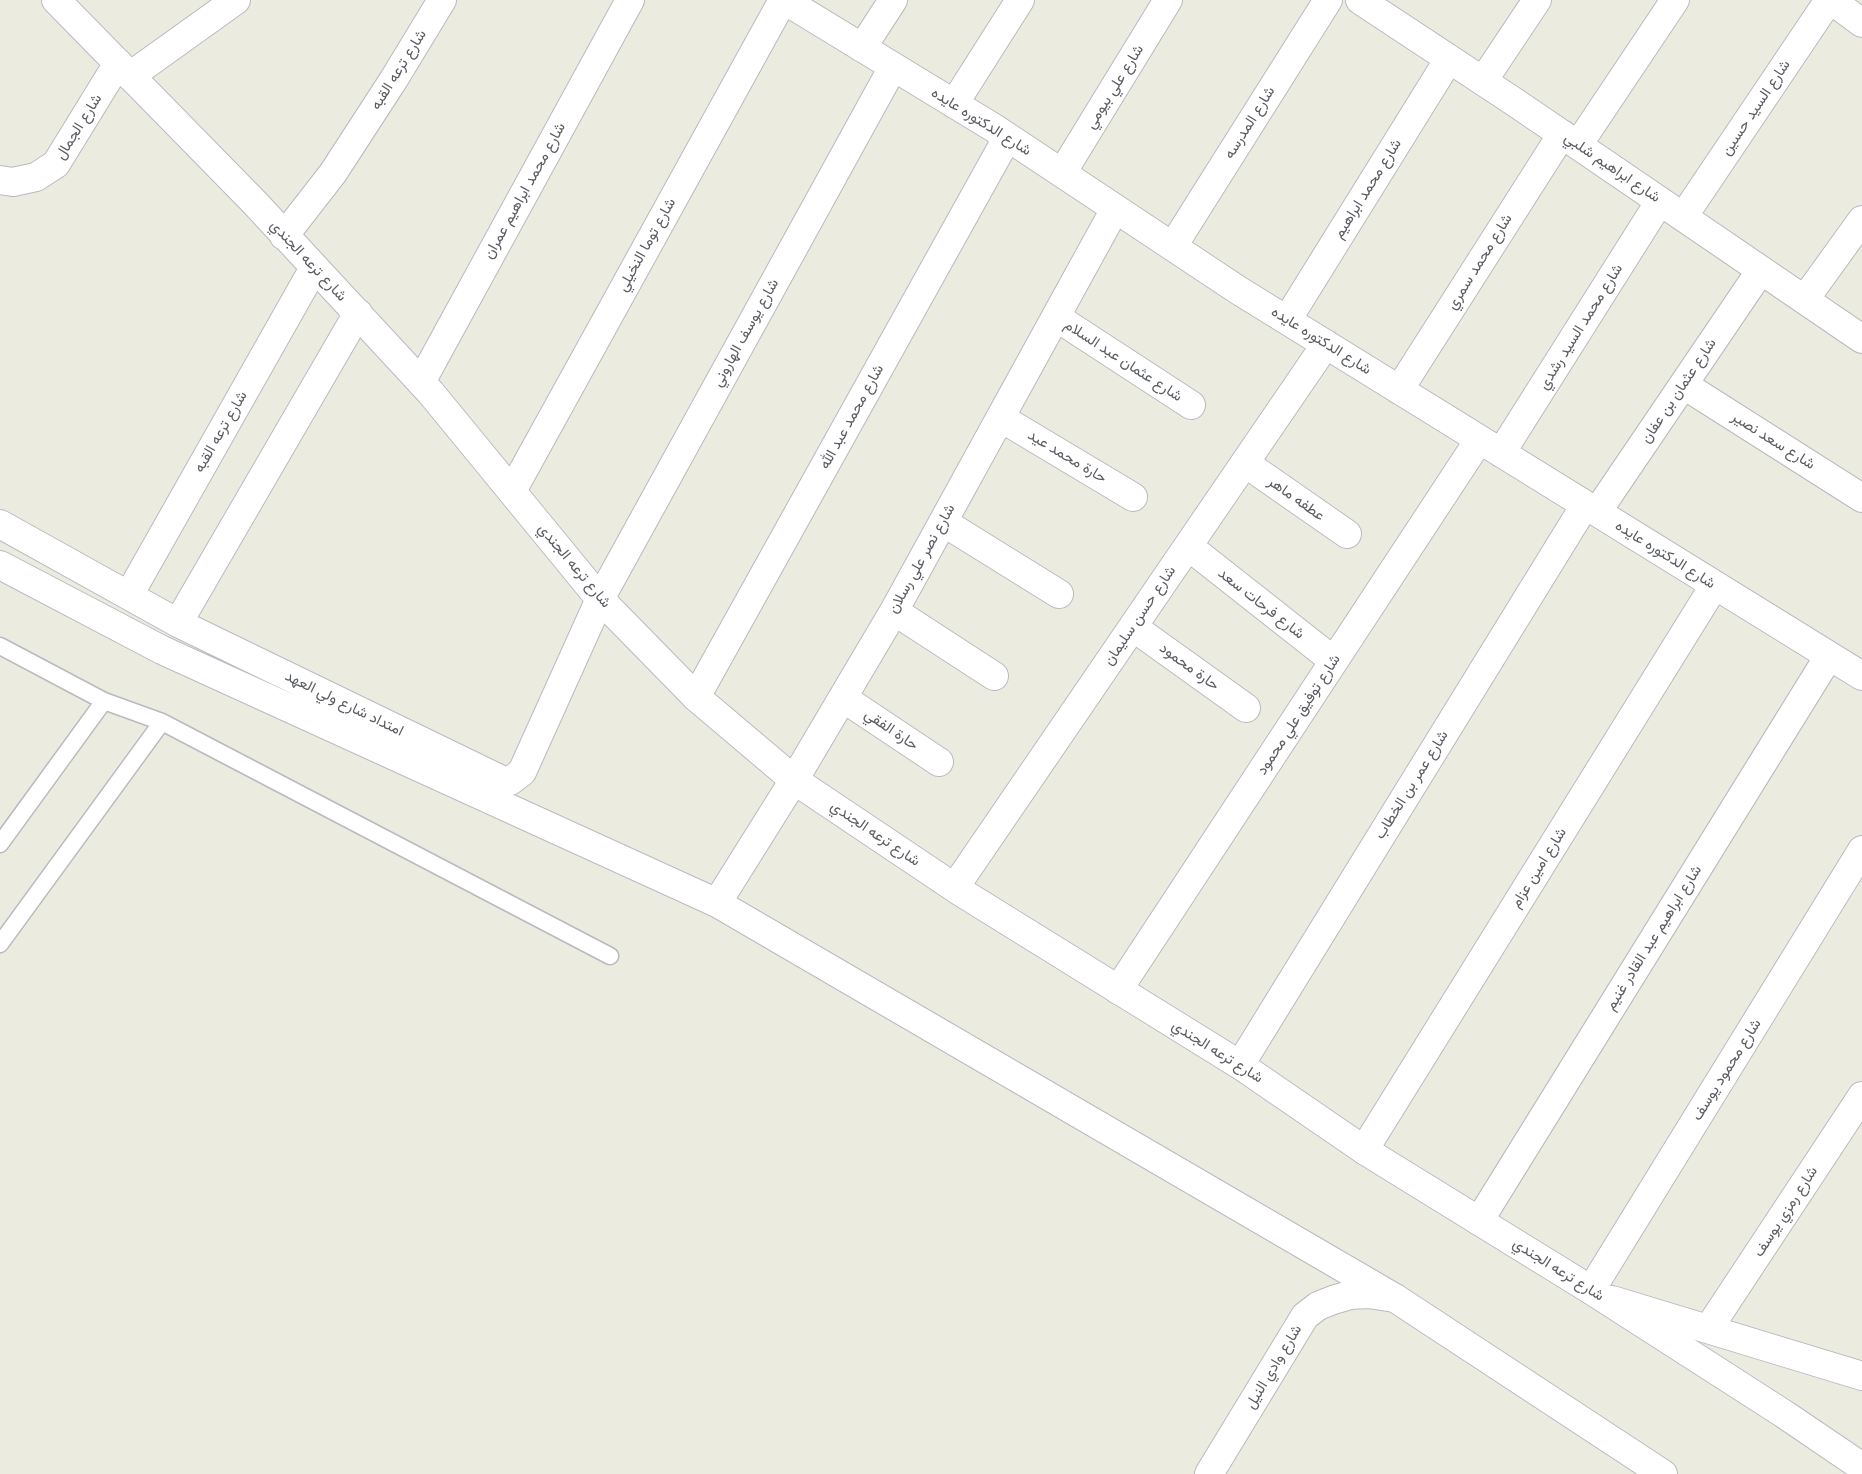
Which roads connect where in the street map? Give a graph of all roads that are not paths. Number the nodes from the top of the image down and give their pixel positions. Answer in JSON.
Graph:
{"nodes":[{"id":1,"x":56,"y":0,"type":"edge"},
{"id":2,"x":236,"y":0,"type":"edge"},
{"id":3,"x":442,"y":0,"type":"edge"},
{"id":4,"x":630,"y":0,"type":"edge"},
{"id":5,"x":783,"y":0,"type":"edge"},
{"id":6,"x":893,"y":0,"type":"edge"},
{"id":7,"x":1020,"y":0,"type":"edge"},
{"id":8,"x":1168,"y":0,"type":"edge"},
{"id":9,"x":1328,"y":0,"type":"edge"},
{"id":10,"x":1536,"y":0,"type":"edge"},
{"id":11,"x":1675,"y":0,"type":"edge"},
{"id":12,"x":1830,"y":0,"type":"edge"},
{"id":13,"x":1377,"y":5,"type":"edge"},
{"id":14,"x":1862,"y":22,"type":"edge"},
{"id":15,"x":862,"y":48,"type":"junction"},
{"id":16,"x":1449,"y":59,"type":"junction"},
{"id":17,"x":893,"y":67,"type":"junction"},
{"id":18,"x":124,"y":70,"type":"junction"},
{"id":19,"x":1483,"y":81,"type":"junction"},
{"id":20,"x":954,"y":104,"type":"junction"},
{"id":21,"x":1007,"y":138,"type":"junction"},
{"id":22,"x":1570,"y":139,"type":"junction"},
{"id":23,"x":1062,"y":174,"type":"junction"},
{"id":24,"x":0,"y":180,"type":"edge"},
{"id":25,"x":1660,"y":201,"type":"junction"},
{"id":26,"x":1115,"y":209,"type":"junction"},
{"id":27,"x":1683,"y":216,"type":"junction"},
{"id":28,"x":1862,"y":220,"type":"edge"},
{"id":29,"x":284,"y":236,"type":"junction"},
{"id":30,"x":1173,"y":246,"type":"junction"},
{"id":31,"x":314,"y":268,"type":"junction"},
{"id":32,"x":1761,"y":270,"type":"junction"},
{"id":33,"x":1806,"y":299,"type":"junction"},
{"id":34,"x":358,"y":313,"type":"junction"},
{"id":35,"x":1056,"y":318,"type":"junction"},
{"id":36,"x":1286,"y":320,"type":"junction"},
{"id":37,"x":1862,"y":339,"type":"edge"},
{"id":38,"x":1326,"y":344,"type":"junction"},
{"id":39,"x":421,"y":382,"type":"junction"},
{"id":40,"x":1684,"y":385,"type":"junction"},
{"id":41,"x":1399,"y":390,"type":"junction"},
{"id":42,"x":1191,"y":405,"type":"dead end"},
{"id":43,"x":1001,"y":418,"type":"junction"},
{"id":44,"x":1490,"y":446,"type":"junction"},
{"id":45,"x":1245,"y":463,"type":"junction"},
{"id":46,"x":512,"y":491,"type":"junction"},
{"id":47,"x":1133,"y":497,"type":"dead end"},
{"id":48,"x":1862,"y":498,"type":"edge"},
{"id":49,"x":1591,"y":509,"type":"junction"},
{"id":50,"x":943,"y":522,"type":"junction"},
{"id":51,"x":0,"y":524,"type":"edge"},
{"id":52,"x":1346,"y":534,"type":"dead end"},
{"id":53,"x":1188,"y":546,"type":"junction"},
{"id":54,"x":0,"y":565,"type":"edge"},
{"id":55,"x":1714,"y":586,"type":"junction"},
{"id":56,"x":1059,"y":594,"type":"dead end"},
{"id":57,"x":129,"y":595,"type":"junction"},
{"id":58,"x":600,"y":600,"type":"junction"},
{"id":59,"x":894,"y":612,"type":"junction"},
{"id":60,"x":178,"y":623,"type":"junction"},
{"id":61,"x":1133,"y":626,"type":"junction"},
{"id":62,"x":0,"y":646,"type":"edge"},
{"id":63,"x":1829,"y":656,"type":"junction"},
{"id":64,"x":1334,"y":661,"type":"junction"},
{"id":65,"x":994,"y":676,"type":"dead end"},
{"id":66,"x":1862,"y":676,"type":"edge"},
{"id":67,"x":696,"y":697,"type":"junction"},
{"id":68,"x":843,"y":698,"type":"junction"},
{"id":69,"x":104,"y":702,"type":"junction"},
{"id":70,"x":1246,"y":708,"type":"dead end"},
{"id":71,"x":162,"y":722,"type":"junction"},
{"id":72,"x":939,"y":762,"type":"dead end"},
{"id":73,"x":794,"y":780,"type":"junction"},
{"id":74,"x":510,"y":781,"type":"junction"},
{"id":75,"x":509,"y":809,"type":"junction"},
{"id":76,"x":0,"y":844,"type":"edge"},
{"id":77,"x":1862,"y":850,"type":"edge"},
{"id":78,"x":955,"y":887,"type":"junction"},
{"id":79,"x":717,"y":903,"type":"junction"},
{"id":80,"x":0,"y":944,"type":"edge"},
{"id":81,"x":610,"y":956,"type":"dead end"},
{"id":82,"x":1118,"y":990,"type":"junction"},
{"id":83,"x":1240,"y":1065,"type":"junction"},
{"id":84,"x":1862,"y":1096,"type":"edge"},
{"id":85,"x":1364,"y":1150,"type":"junction"},
{"id":86,"x":1479,"y":1221,"type":"junction"},
{"id":87,"x":1596,"y":1293,"type":"junction"},
{"id":88,"x":1395,"y":1298,"type":"junction"},
{"id":89,"x":1709,"y":1328,"type":"junction"},
{"id":90,"x":1862,"y":1375,"type":"edge"},
{"id":91,"x":1862,"y":1467,"type":"edge"},
{"id":92,"x":1208,"y":1474,"type":"edge"},
{"id":93,"x":1663,"y":1474,"type":"edge"}],
"edges":[{"from":1,"to":18,"type":"street","name":"شارع ترعه الجندي"},
{"from":2,"to":18,"type":"street"},
{"from":3,"to":29,"type":"street","name":"شارع ترعه القبه"},
{"from":4,"to":39,"type":"street","name":"شارع محمد ابراهيم عمران"},
{"from":5,"to":15,"type":"street","name":"شارع الدكتوره عايده"},
{"from":5,"to":46,"type":"street","name":"شارع توما النخيلي"},
{"from":6,"to":15,"type":"street"},
{"from":7,"to":20,"type":"street"},
{"from":8,"to":23,"type":"street","name":"شارع علي بيومي"},
{"from":9,"to":30,"type":"street","name":"شارع المدرسه"},
{"from":10,"to":19,"type":"street"},
{"from":11,"to":22,"type":"street","name":"شارع محمد سمري"},
{"from":12,"to":14,"type":"street"},
{"from":12,"to":27,"type":"street","name":"شارع السيد حسين"},
{"from":13,"to":16,"type":"street","name":"شارع ابراهيم شلبي"},
{"from":15,"to":17,"type":"street","name":"شارع الدكتوره عايده"},
{"from":16,"to":19,"type":"street","name":"شارع ابراهيم شلبي"},
{"from":16,"to":36,"type":"street","name":"شارع محمد ابراهيم"},
{"from":17,"to":20,"type":"street","name":"شارع الدكتوره عايده"},
{"from":17,"to":58,"type":"street","name":"شارع يوسف الهاروني"},
{"from":18,"to":24,"type":"street","name":"شارع الجمال"},
{"from":18,"to":29,"type":"street","name":"شارع ترعه الجندي"},
{"from":19,"to":22,"type":"street","name":"شارع ابراهيم شلبي"},
{"from":20,"to":21,"type":"street","name":"شارع الدكتوره عايده"},
{"from":21,"to":23,"type":"street","name":"شارع الدكتوره عايده"},
{"from":21,"to":67,"type":"street","name":"شارع محمد عبد الله"},
{"from":22,"to":25,"type":"street","name":"شارع ابراهيم شلبي"},
{"from":22,"to":41,"type":"street","name":"شارع محمد سمري"},
{"from":23,"to":26,"type":"street","name":"شارع الدكتوره عايده"},
{"from":25,"to":27,"type":"street","name":"شارع ابراهيم شلبي"},
{"from":25,"to":44,"type":"street","name":"شارع محمد السيد رشدي"},
{"from":26,"to":30,"type":"street","name":"شارع الدكتوره عايده"},
{"from":26,"to":35,"type":"street","name":"شارع نصر علي رسلان"},
{"from":27,"to":32,"type":"street","name":"شارع ابراهيم شلبي"},
{"from":28,"to":33,"type":"street"},
{"from":29,"to":31,"type":"street","name":"شارع ترعه الجندي"},
{"from":30,"to":36,"type":"street","name":"شارع الدكتوره عايده"},
{"from":31,"to":34,"type":"street","name":"شارع ترعه الجندي"},
{"from":31,"to":57,"type":"street","name":"شارع ترعه القبه"},
{"from":32,"to":33,"type":"street","name":"شارع ابراهيم شلبي"},
{"from":32,"to":40,"type":"street","name":"شارع عثمان بن عفان"},
{"from":33,"to":37,"type":"street","name":"شارع ابراهيم شلبي"},
{"from":34,"to":39,"type":"street","name":"شارع ترعه الجندي"},
{"from":34,"to":60,"type":"street"},
{"from":35,"to":42,"type":"street","name":"شارع عثمان عبد السلام"},
{"from":35,"to":43,"type":"street","name":"شارع نصر علي رسلان"},
{"from":36,"to":38,"type":"street","name":"شارع الدكتوره عايده"},
{"from":38,"to":41,"type":"street","name":"شارع الدكتوره عايده"},
{"from":38,"to":45,"type":"street","name":"شارع حسن سليمان"},
{"from":39,"to":46,"type":"street","name":"شارع ترعه الجندي"},
{"from":40,"to":48,"type":"street","name":"شارع سعد نصير"},
{"from":40,"to":49,"type":"street","name":"شارع عثمان بن عفان"},
{"from":41,"to":44,"type":"street","name":"شارع الدكتوره عايده"},
{"from":43,"to":47,"type":"street","name":"حارة محمد عيد"},
{"from":43,"to":50,"type":"street","name":"شارع نصر علي رسلان"},
{"from":44,"to":49,"type":"street","name":"شارع الدكتوره عايده"},
{"from":44,"to":64,"type":"street","name":"شارع توفيق علي محمود"},
{"from":45,"to":52,"type":"street","name":"عطفه ماهر"},
{"from":45,"to":53,"type":"street","name":"شارع حسن سليمان"},
{"from":46,"to":58,"type":"street","name":"شارع ترعه الجندي"},
{"from":49,"to":55,"type":"street","name":"شارع الدكتوره عايده"},
{"from":49,"to":83,"type":"street","name":"شارع عمر بن الخطاب"},
{"from":50,"to":56,"type":"street"},
{"from":50,"to":59,"type":"street","name":"شارع نصر علي رسلان"},
{"from":51,"to":57,"type":"street","name":"امتداد شارع ولي العهد"},
{"from":53,"to":61,"type":"street","name":"شارع حسن سليمان"},
{"from":53,"to":64,"type":"street","name":"شارع فرحات سعد"},
{"from":54,"to":75,"type":"street"},
{"from":55,"to":63,"type":"street","name":"شارع الدكتوره عايده"},
{"from":55,"to":85,"type":"street","name":"شارع امين عزام"},
{"from":57,"to":60,"type":"street","name":"امتداد شارع ولي العهد"},
{"from":58,"to":67,"type":"street","name":"شارع ترعه الجندي"},
{"from":58,"to":74,"type":"street"},
{"from":59,"to":65,"type":"street"},
{"from":59,"to":68,"type":"street","name":"شارع نصر علي رسلان"},
{"from":60,"to":74,"type":"street","name":"امتداد شارع ولي العهد"},
{"from":61,"to":70,"type":"street","name":"حارة محمود"},
{"from":61,"to":78,"type":"street","name":"شارع حسن سليمان"},
{"from":62,"to":69,"type":"lane"},
{"from":63,"to":66,"type":"street","name":"شارع الدكتوره عايده"},
{"from":63,"to":86,"type":"street","name":"شارع ابراهيم عبد القادر غنيم"},
{"from":64,"to":82,"type":"street","name":"شارع توفيق علي محمود"},
{"from":67,"to":73,"type":"street","name":"شارع ترعه الجندي"},
{"from":68,"to":72,"type":"street","name":"حارة الفقي"},
{"from":68,"to":73,"type":"street","name":"شارع نصر علي رسلان"},
{"from":69,"to":71,"type":"lane"},
{"from":69,"to":76,"type":"lane"},
{"from":71,"to":80,"type":"lane"},
{"from":71,"to":81,"type":"lane"},
{"from":73,"to":78,"type":"street","name":"شارع ترعه الجندي"},
{"from":73,"to":79,"type":"street","name":"شارع نصر علي رسلان"},
{"from":74,"to":75,"type":"street"},
{"from":75,"to":79,"type":"street"},
{"from":77,"to":87,"type":"street","name":"شارع محمود يوسف"},
{"from":78,"to":82,"type":"street","name":"شارع ترعه الجندي"},
{"from":79,"to":88,"type":"street"},
{"from":82,"to":83,"type":"street","name":"شارع ترعه الجندي"},
{"from":83,"to":85,"type":"street","name":"شارع ترعه الجندي"},
{"from":84,"to":89,"type":"street","name":"شارع رمزي يوسف"},
{"from":85,"to":86,"type":"street","name":"شارع ترعه الجندي"},
{"from":86,"to":87,"type":"street","name":"شارع ترعه الجندي"},
{"from":87,"to":89,"type":"street"},
{"from":87,"to":91,"type":"street","name":"شارع ترعه الجندي"},
{"from":88,"to":92,"type":"street","name":"شارع وادي النيل"},
{"from":88,"to":93,"type":"street"},
{"from":89,"to":90,"type":"street"}]}
